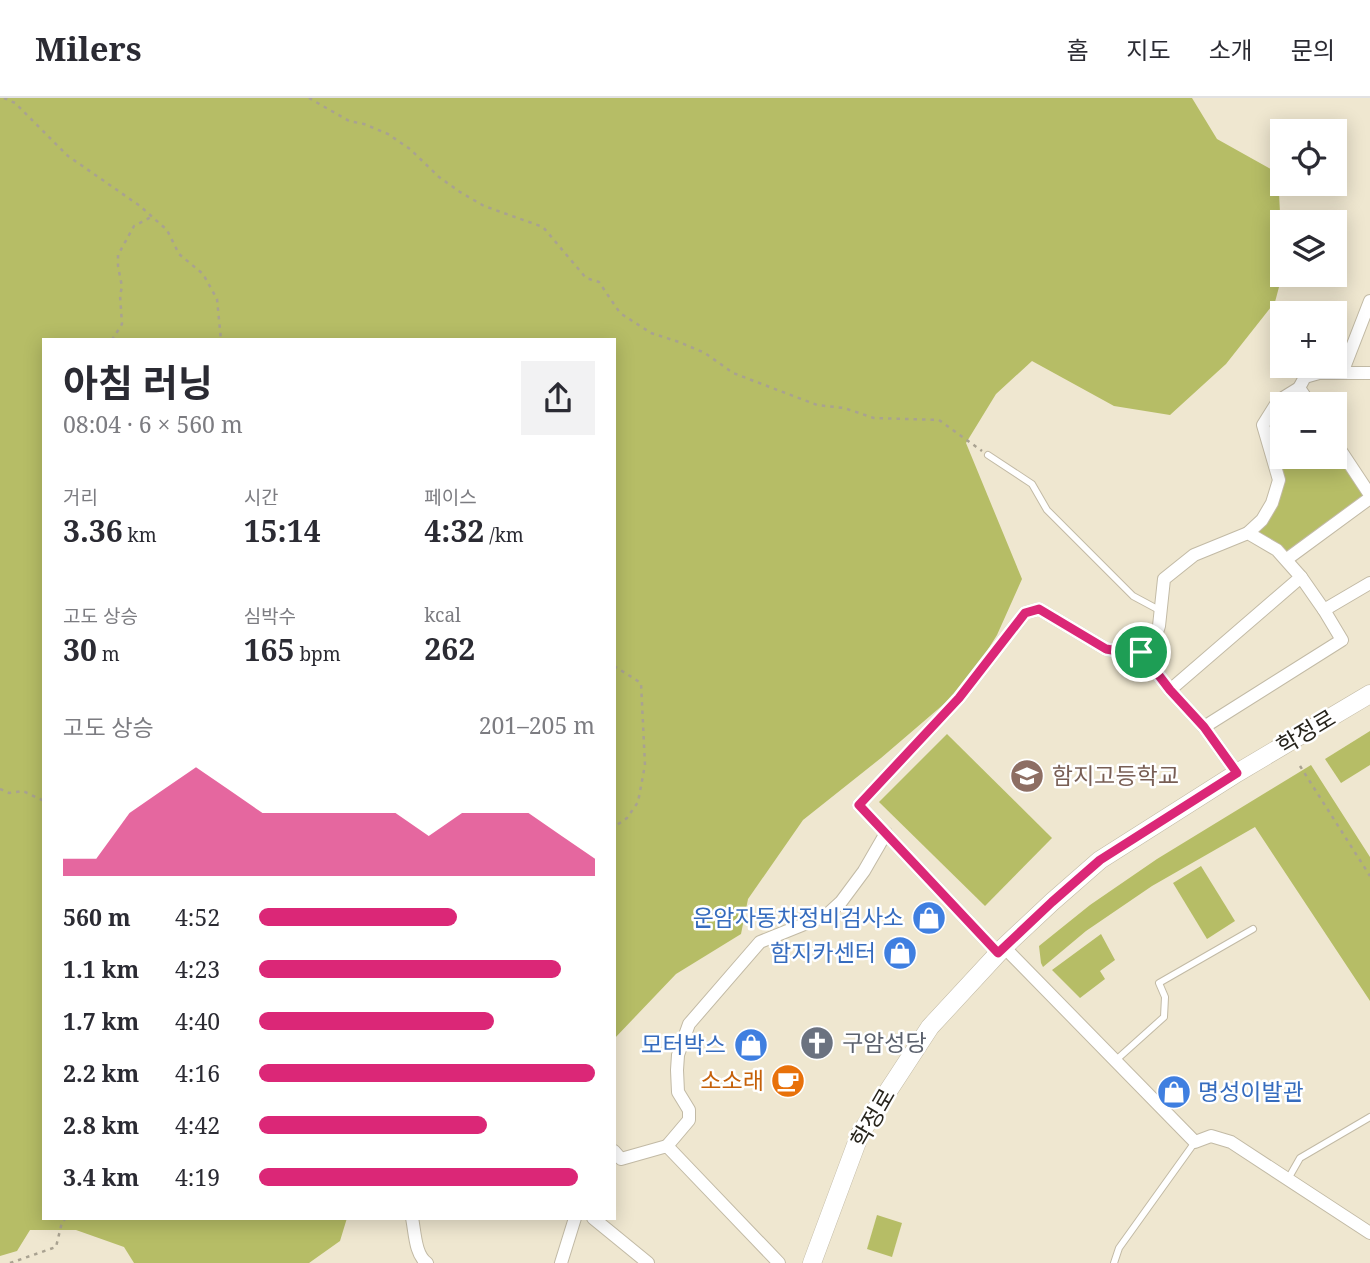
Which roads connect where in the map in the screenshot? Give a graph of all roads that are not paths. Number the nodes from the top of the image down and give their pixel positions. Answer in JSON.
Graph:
{"nodes":[{"id":1,"x":1370,"y":301,"type":"edge"},
{"id":2,"x":1347,"y":360,"type":"edge"},
{"id":3,"x":1347,"y":373,"type":"edge"},
{"id":4,"x":1370,"y":373,"type":"edge"},
{"id":5,"x":1304,"y":378,"type":"edge"},
{"id":6,"x":1299,"y":388,"type":"junction"},
{"id":7,"x":1302,"y":392,"type":"edge"},
{"id":8,"x":988,"y":455,"type":"road end"},
{"id":9,"x":1347,"y":461,"type":"edge"},
{"id":10,"x":1370,"y":497,"type":"edge"},
{"id":11,"x":1248,"y":533,"type":"junction"},
{"id":12,"x":1287,"y":559,"type":"junction"},
{"id":13,"x":1301,"y":577,"type":"junction"},
{"id":14,"x":1370,"y":583,"type":"edge"},
{"id":15,"x":1324,"y":610,"type":"junction"},
{"id":16,"x":1161,"y":611,"type":"junction"},
{"id":17,"x":1141,"y":652,"type":"junction"},
{"id":18,"x":1170,"y":690,"type":"junction"},
{"id":19,"x":1370,"y":694,"type":"edge"},
{"id":20,"x":1204,"y":727,"type":"junction"},
{"id":21,"x":1237,"y":773,"type":"junction"},
{"id":22,"x":886,"y":833,"type":"junction"},
{"id":23,"x":1253,"y":929,"type":"dead end"},
{"id":24,"x":1001,"y":950,"type":"junction"},
{"id":25,"x":1115,"y":1061,"type":"junction"},
{"id":26,"x":1370,"y":1117,"type":"edge"},
{"id":27,"x":1195,"y":1142,"type":"junction"},
{"id":28,"x":667,"y":1146,"type":"junction"},
{"id":29,"x":617,"y":1158,"type":"edge"},
{"id":30,"x":1288,"y":1178,"type":"junction"},
{"id":31,"x":412,"y":1220,"type":"edge"},
{"id":32,"x":574,"y":1220,"type":"edge"},
{"id":33,"x":595,"y":1220,"type":"edge"},
{"id":34,"x":1370,"y":1233,"type":"edge"},
{"id":35,"x":427,"y":1263,"type":"edge"},
{"id":36,"x":561,"y":1263,"type":"edge"},
{"id":37,"x":648,"y":1263,"type":"edge"},
{"id":38,"x":779,"y":1263,"type":"edge"},
{"id":39,"x":812,"y":1263,"type":"edge"},
{"id":40,"x":1114,"y":1263,"type":"edge"}],
"edges":[{"from":1,"to":2,"type":"street"},
{"from":3,"to":4,"type":"street"},
{"from":5,"to":6,"type":"street"},
{"from":6,"to":7,"type":"street"},
{"from":6,"to":11,"type":"street"},
{"from":8,"to":16,"type":"lane"},
{"from":9,"to":10,"type":"street"},
{"from":10,"to":12,"type":"street"},
{"from":11,"to":12,"type":"street"},
{"from":11,"to":16,"type":"street"},
{"from":12,"to":13,"type":"street"},
{"from":13,"to":15,"type":"street"},
{"from":13,"to":18,"type":"street"},
{"from":14,"to":15,"type":"street"},
{"from":15,"to":20,"type":"street"},
{"from":16,"to":17,"type":"street"},
{"from":17,"to":18,"type":"street"},
{"from":17,"to":22,"type":"street"},
{"from":18,"to":20,"type":"street"},
{"from":19,"to":21,"type":"main road","name":"학정로"},
{"from":20,"to":21,"type":"street"},
{"from":21,"to":24,"type":"main road","name":"학정로"},
{"from":22,"to":24,"type":"street"},
{"from":22,"to":28,"type":"street"},
{"from":23,"to":25,"type":"lane"},
{"from":24,"to":25,"type":"street"},
{"from":24,"to":39,"type":"main road","name":"학정로"},
{"from":25,"to":27,"type":"street"},
{"from":26,"to":30,"type":"lane"},
{"from":27,"to":30,"type":"street"},
{"from":27,"to":40,"type":"lane"},
{"from":28,"to":29,"type":"street"},
{"from":28,"to":38,"type":"street"},
{"from":30,"to":34,"type":"street"},
{"from":31,"to":35,"type":"street"},
{"from":32,"to":36,"type":"street"},
{"from":33,"to":37,"type":"street"}]}
